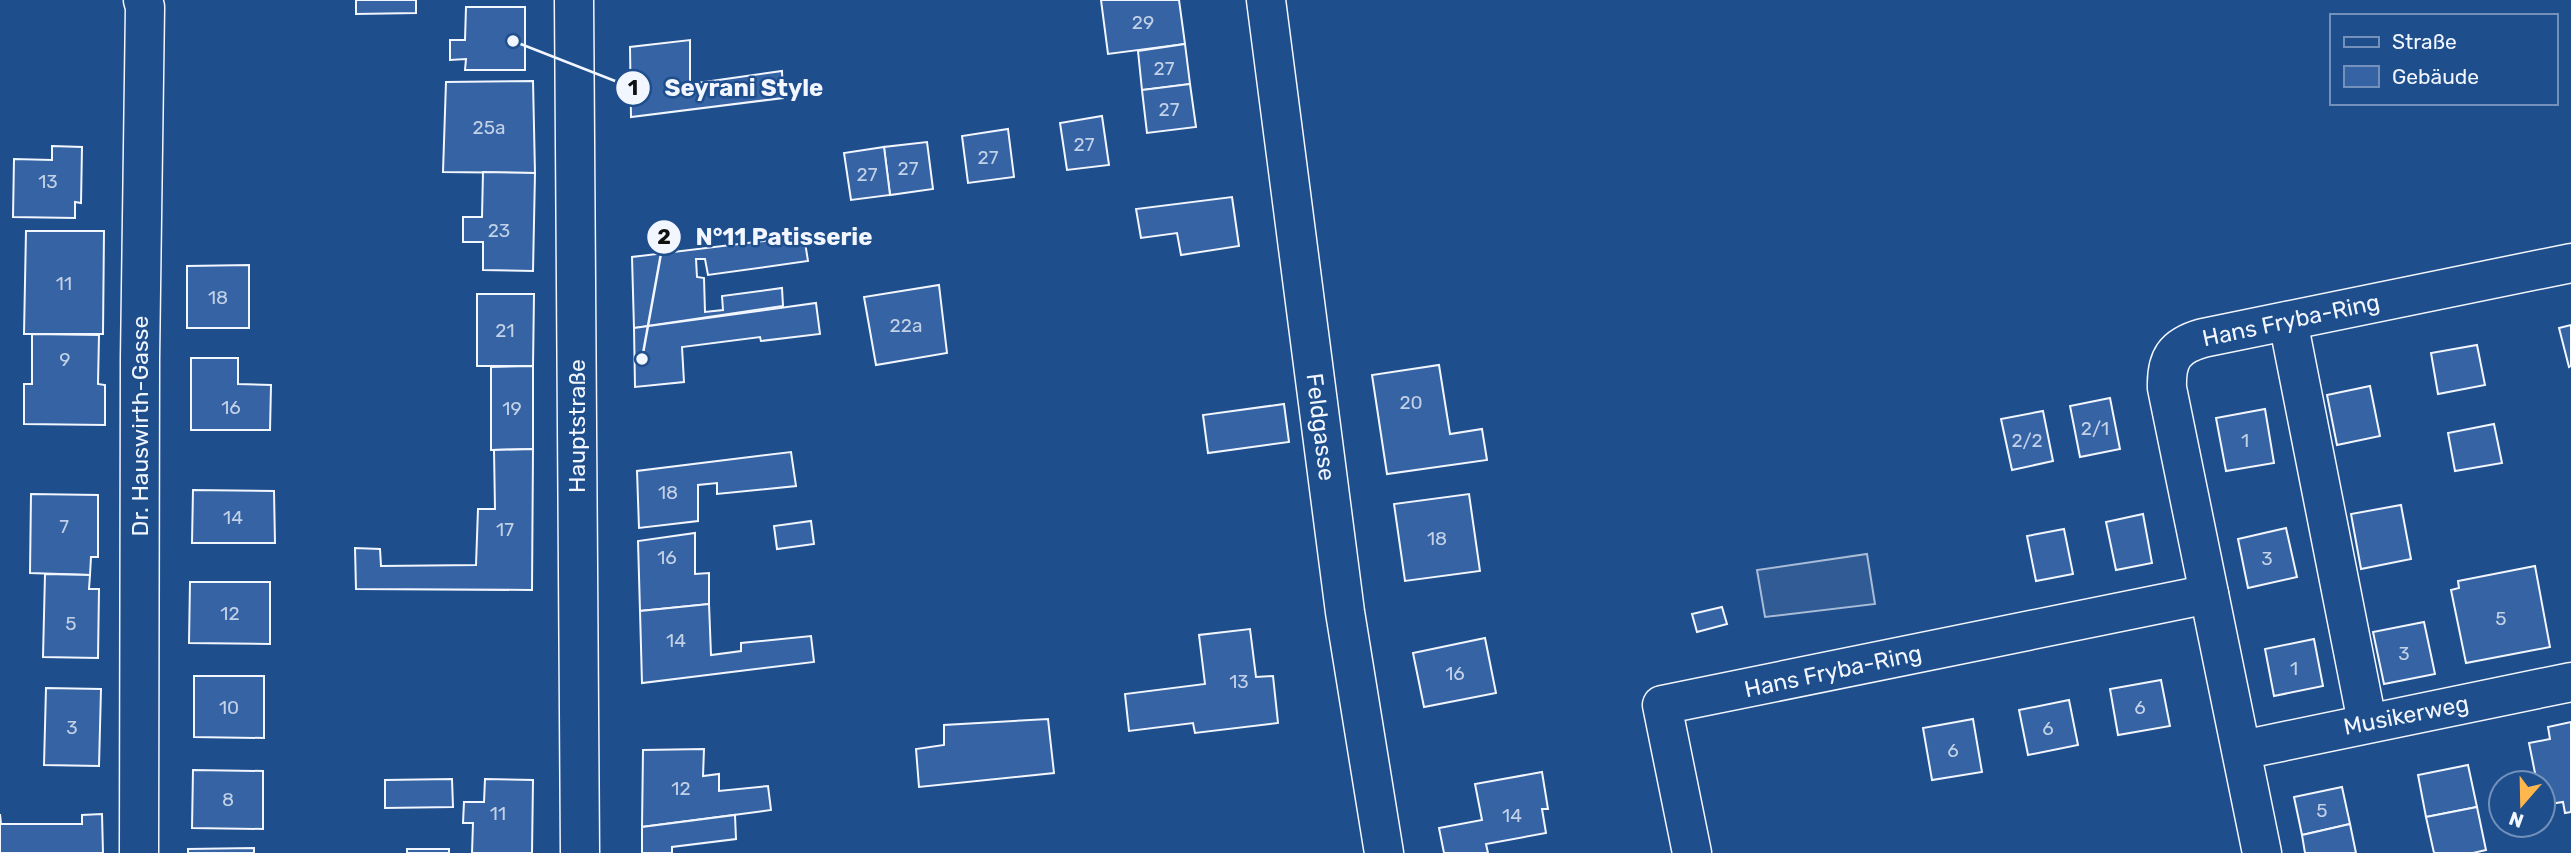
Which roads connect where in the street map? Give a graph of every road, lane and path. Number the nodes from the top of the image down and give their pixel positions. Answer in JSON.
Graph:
{"nodes":[{"id":1,"x":143,"y":0,"type":"edge"},
{"id":2,"x":574,"y":0,"type":"edge"},
{"id":3,"x":1266,"y":0,"type":"edge"},
{"id":4,"x":2571,"y":263,"type":"edge"},
{"id":5,"x":2288,"y":321,"type":"junction"},
{"id":6,"x":2209,"y":594,"type":"junction"},
{"id":7,"x":2571,"y":682,"type":"edge"},
{"id":8,"x":2367,"y":722,"type":"junction"},
{"id":9,"x":2242,"y":750,"type":"junction"},
{"id":10,"x":139,"y":853,"type":"edge"},
{"id":11,"x":580,"y":853,"type":"edge"},
{"id":12,"x":1384,"y":853,"type":"edge"},
{"id":13,"x":1692,"y":853,"type":"edge"},
{"id":14,"x":2262,"y":853,"type":"edge"}],
"edges":[{"from":1,"to":10,"type":"street","name":"Dr. Hauswirth-Gasse"},
{"from":2,"to":11,"type":"street","name":"Hauptstraße"},
{"from":3,"to":12,"type":"street","name":"Feldgasse"},
{"from":4,"to":5,"type":"street","name":"Hans Fryba-Ring"},
{"from":5,"to":6,"type":"street","name":"Hans Fryba-Ring"},
{"from":5,"to":8,"type":"street"},
{"from":6,"to":9,"type":"street","name":"Hans Fryba-Ring"},
{"from":6,"to":13,"type":"street","name":"Hans Fryba-Ring"},
{"from":7,"to":8,"type":"street","name":"Musikerweg"},
{"from":8,"to":9,"type":"street","name":"Musikerweg"},
{"from":9,"to":14,"type":"street","name":"Hans Fryba-Ring"}]}
